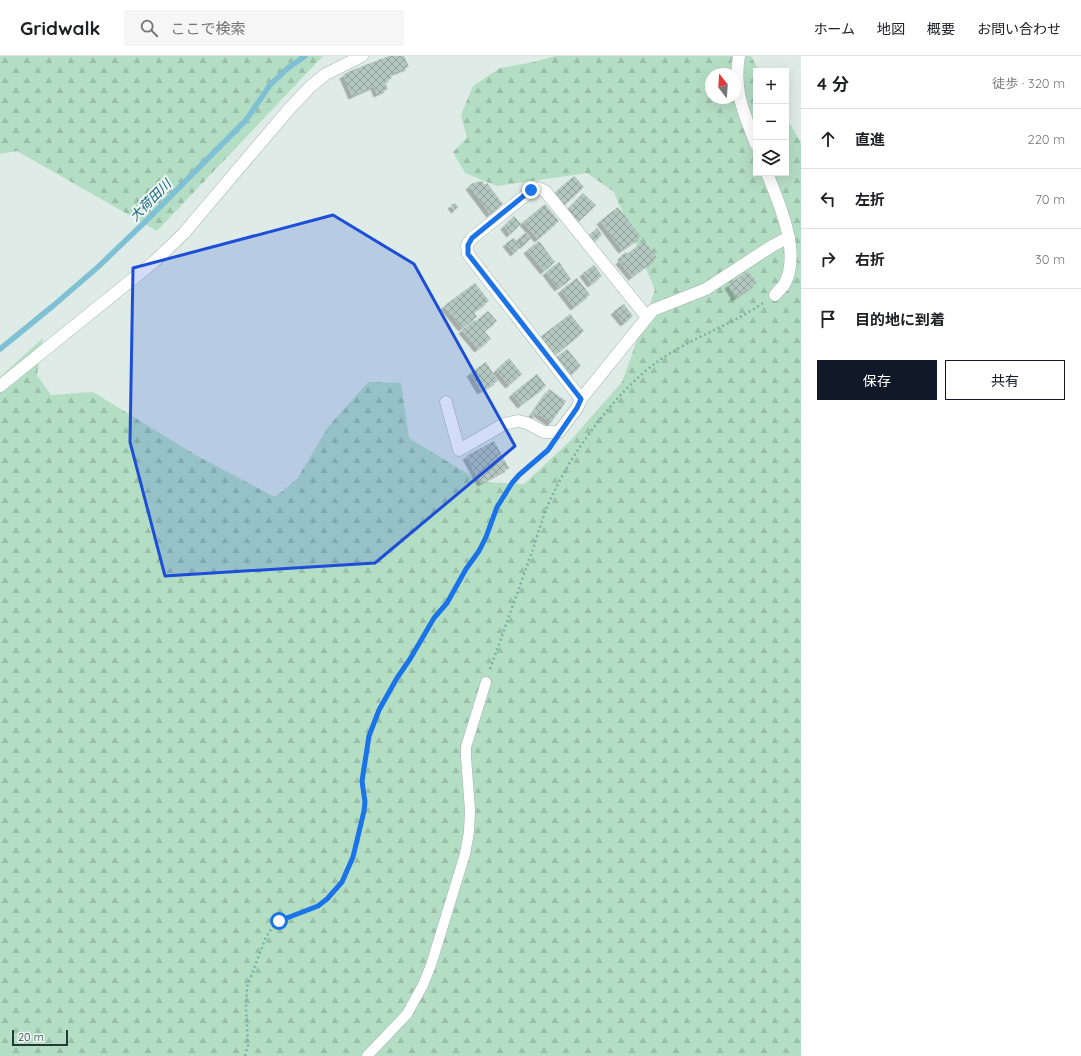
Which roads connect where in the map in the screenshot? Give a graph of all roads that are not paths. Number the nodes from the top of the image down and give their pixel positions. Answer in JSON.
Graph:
{"nodes":[{"id":1,"x":362,"y":56,"type":"edge"},
{"id":2,"x":739,"y":56,"type":"edge"},
{"id":3,"x":754,"y":140,"type":"edge"},
{"id":4,"x":768,"y":176,"type":"edge"},
{"id":5,"x":789,"y":237,"type":"junction"},
{"id":6,"x":775,"y":295,"type":"road end"},
{"id":7,"x":646,"y":317,"type":"junction"},
{"id":8,"x":0,"y":386,"type":"edge"},
{"id":9,"x":581,"y":399,"type":"junction"},
{"id":10,"x":446,"y":402,"type":"dead end"},
{"id":11,"x":486,"y":682,"type":"road end"},
{"id":12,"x":367,"y":1056,"type":"edge"}],
"edges":[{"from":1,"to":8,"type":"street"},
{"from":2,"to":3,"type":"street"},
{"from":4,"to":5,"type":"street"},
{"from":5,"to":6,"type":"street"},
{"from":5,"to":7,"type":"street"},
{"from":7,"to":9,"type":"street"},
{"from":7,"to":9,"type":"street"},
{"from":9,"to":10,"type":"street"},
{"from":11,"to":12,"type":"lane"}]}
